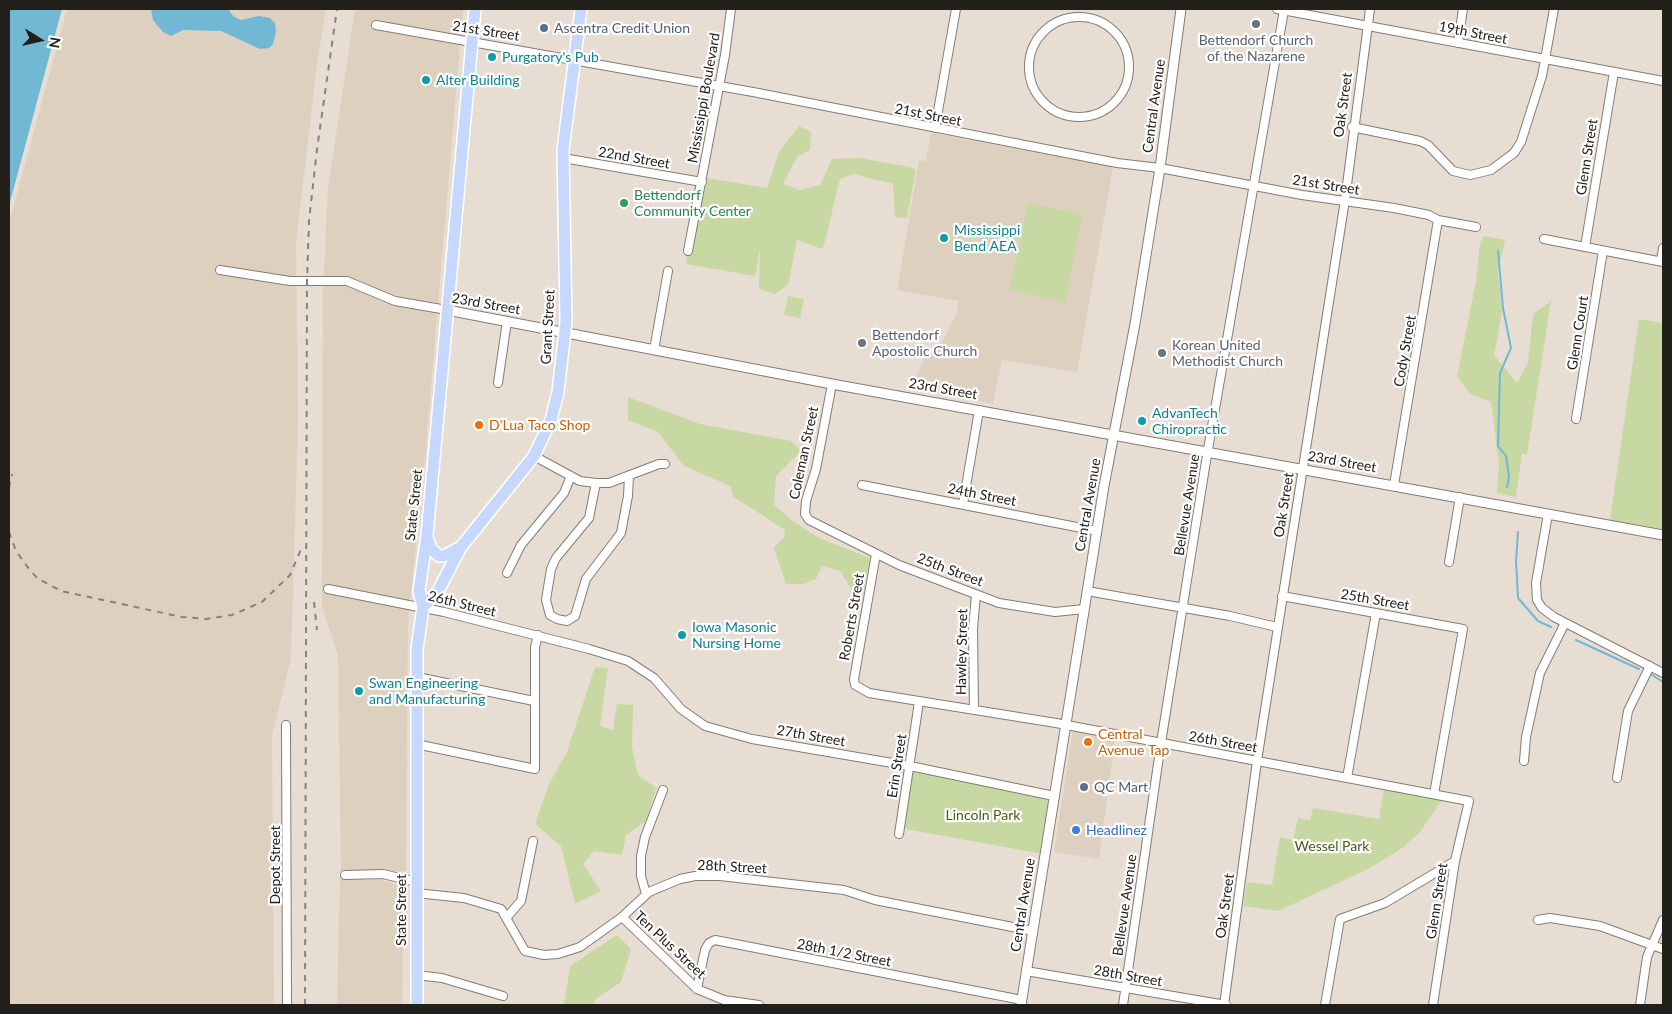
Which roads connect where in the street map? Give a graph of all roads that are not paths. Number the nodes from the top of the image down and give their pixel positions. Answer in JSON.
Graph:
{"nodes":[{"id":1,"x":474,"y":9,"type":"edge"},
{"id":2,"x":581,"y":9,"type":"edge"},
{"id":3,"x":731,"y":9,"type":"edge"},
{"id":4,"x":956,"y":9,"type":"edge"},
{"id":5,"x":1091,"y":9,"type":"edge"},
{"id":6,"x":1181,"y":9,"type":"edge"},
{"id":7,"x":1281,"y":9,"type":"edge"},
{"id":8,"x":1370,"y":9,"type":"edge"},
{"id":9,"x":1463,"y":9,"type":"edge"},
{"id":10,"x":1554,"y":9,"type":"edge"},
{"id":11,"x":1090,"y":18,"type":"junction"},
{"id":12,"x":376,"y":24,"type":"dead end"},
{"id":13,"x":1367,"y":26,"type":"junction"},
{"id":14,"x":470,"y":40,"type":"junction"},
{"id":15,"x":1458,"y":43,"type":"junction"},
{"id":16,"x":574,"y":59,"type":"junction"},
{"id":17,"x":1546,"y":60,"type":"junction"},
{"id":18,"x":1614,"y":72,"type":"junction"},
{"id":19,"x":1663,"y":81,"type":"edge"},
{"id":20,"x":718,"y":86,"type":"junction"},
{"id":21,"x":1352,"y":127,"type":"junction"},
{"id":22,"x":934,"y":128,"type":"junction"},
{"id":23,"x":563,"y":158,"type":"junction"},
{"id":24,"x":1160,"y":168,"type":"junction"},
{"id":25,"x":702,"y":182,"type":"junction"},
{"id":26,"x":1254,"y":185,"type":"junction"},
{"id":27,"x":1345,"y":200,"type":"junction"},
{"id":28,"x":1438,"y":220,"type":"junction"},
{"id":29,"x":1476,"y":227,"type":"dead end"},
{"id":30,"x":1544,"y":239,"type":"dead end"},
{"id":31,"x":1585,"y":247,"type":"junction"},
{"id":32,"x":1663,"y":248,"type":"edge"},
{"id":33,"x":688,"y":251,"type":"dead end"},
{"id":34,"x":1603,"y":251,"type":"junction"},
{"id":35,"x":1662,"y":261,"type":"edge"},
{"id":36,"x":220,"y":270,"type":"dead end"},
{"id":37,"x":668,"y":271,"type":"dead end"},
{"id":38,"x":447,"y":310,"type":"junction"},
{"id":39,"x":506,"y":321,"type":"junction"},
{"id":40,"x":565,"y":332,"type":"junction"},
{"id":41,"x":654,"y":350,"type":"junction"},
{"id":42,"x":498,"y":383,"type":"dead end"},
{"id":43,"x":832,"y":384,"type":"junction"},
{"id":44,"x":979,"y":410,"type":"junction"},
{"id":45,"x":1576,"y":419,"type":"dead end"},
{"id":46,"x":1115,"y":435,"type":"junction"},
{"id":47,"x":1208,"y":452,"type":"junction"},
{"id":48,"x":534,"y":456,"type":"junction"},
{"id":49,"x":665,"y":464,"type":"dead end"},
{"id":50,"x":1302,"y":469,"type":"junction"},
{"id":51,"x":571,"y":476,"type":"junction"},
{"id":52,"x":629,"y":476,"type":"junction"},
{"id":53,"x":596,"y":483,"type":"junction"},
{"id":54,"x":862,"y":485,"type":"dead end"},
{"id":55,"x":1394,"y":485,"type":"junction"},
{"id":56,"x":1460,"y":497,"type":"junction"},
{"id":57,"x":963,"y":504,"type":"junction"},
{"id":58,"x":1548,"y":514,"type":"junction"},
{"id":59,"x":814,"y":524,"type":"joint"},
{"id":60,"x":1097,"y":530,"type":"junction"},
{"id":61,"x":427,"y":535,"type":"junction"},
{"id":62,"x":1663,"y":535,"type":"edge"},
{"id":63,"x":461,"y":547,"type":"junction"},
{"id":64,"x":876,"y":554,"type":"junction"},
{"id":65,"x":1448,"y":562,"type":"dead end"},
{"id":66,"x":507,"y":573,"type":"dead end"},
{"id":67,"x":328,"y":589,"type":"dead end"},
{"id":68,"x":1087,"y":591,"type":"junction"},
{"id":69,"x":976,"y":594,"type":"junction"},
{"id":70,"x":1282,"y":596,"type":"junction"},
{"id":71,"x":423,"y":607,"type":"junction"},
{"id":72,"x":1183,"y":608,"type":"junction"},
{"id":73,"x":1084,"y":609,"type":"junction"},
{"id":74,"x":1376,"y":613,"type":"junction"},
{"id":75,"x":1565,"y":623,"type":"junction"},
{"id":76,"x":1277,"y":627,"type":"junction"},
{"id":77,"x":538,"y":635,"type":"junction"},
{"id":78,"x":589,"y":649,"type":"joint"},
{"id":79,"x":1650,"y":666,"type":"junction"},
{"id":80,"x":1663,"y":673,"type":"edge"},
{"id":81,"x":417,"y":677,"type":"junction"},
{"id":82,"x":855,"y":685,"type":"joint"},
{"id":83,"x":534,"y":702,"type":"junction"},
{"id":84,"x":919,"y":702,"type":"junction"},
{"id":85,"x":974,"y":710,"type":"junction"},
{"id":86,"x":1066,"y":725,"type":"junction"},
{"id":87,"x":286,"y":726,"type":"dead end"},
{"id":88,"x":1161,"y":743,"type":"junction"},
{"id":89,"x":416,"y":744,"type":"junction"},
{"id":90,"x":1256,"y":760,"type":"junction"},
{"id":91,"x":1524,"y":761,"type":"dead end"},
{"id":92,"x":910,"y":766,"type":"junction"},
{"id":93,"x":1347,"y":778,"type":"junction"},
{"id":94,"x":1617,"y":778,"type":"dead end"},
{"id":95,"x":663,"y":790,"type":"dead end"},
{"id":96,"x":1434,"y":794,"type":"junction"},
{"id":97,"x":1054,"y":796,"type":"junction"},
{"id":98,"x":1469,"y":801,"type":"joint"},
{"id":99,"x":900,"y":834,"type":"dead end"},
{"id":100,"x":533,"y":841,"type":"dead end"},
{"id":101,"x":1455,"y":861,"type":"junction"},
{"id":102,"x":345,"y":875,"type":"dead end"},
{"id":103,"x":416,"y":887,"type":"junction"},
{"id":104,"x":646,"y":894,"type":"junction"},
{"id":105,"x":507,"y":917,"type":"junction"},
{"id":106,"x":622,"y":917,"type":"junction"},
{"id":107,"x":1538,"y":920,"type":"dead end"},
{"id":108,"x":1663,"y":920,"type":"edge"},
{"id":109,"x":1033,"y":931,"type":"junction"},
{"id":110,"x":1652,"y":946,"type":"junction"},
{"id":111,"x":1663,"y":949,"type":"edge"},
{"id":112,"x":1026,"y":971,"type":"junction"},
{"id":113,"x":416,"y":975,"type":"junction"},
{"id":114,"x":1126,"y":988,"type":"junction"},
{"id":115,"x":697,"y":989,"type":"junction"},
{"id":116,"x":503,"y":996,"type":"dead end"},
{"id":117,"x":1021,"y":1003,"type":"edge"},
{"id":118,"x":287,"y":1005,"type":"edge"},
{"id":119,"x":417,"y":1005,"type":"edge"},
{"id":120,"x":758,"y":1005,"type":"edge"},
{"id":121,"x":1123,"y":1005,"type":"edge"},
{"id":122,"x":1224,"y":1005,"type":"edge"},
{"id":123,"x":1325,"y":1005,"type":"edge"},
{"id":124,"x":1433,"y":1005,"type":"edge"},
{"id":125,"x":1640,"y":1005,"type":"edge"}],
"edges":[{"from":1,"to":14,"type":"main road","name":"State Street"},
{"from":2,"to":16,"type":"main road","name":"Grant Street"},
{"from":3,"to":20,"type":"street","name":"Mississippi Boulevard"},
{"from":4,"to":22,"type":"street"},
{"from":5,"to":11,"type":"street"},
{"from":6,"to":24,"type":"street","name":"Central Avenue"},
{"from":7,"to":13,"type":"street","name":"19th Street"},
{"from":7,"to":26,"type":"street","name":"Bellevue Avenue"},
{"from":8,"to":13,"type":"street","name":"Oak Street"},
{"from":9,"to":15,"type":"street"},
{"from":10,"to":17,"type":"street"},
{"from":11,"to":11,"type":"street"},
{"from":12,"to":14,"type":"street","name":"21st Street"},
{"from":13,"to":15,"type":"street","name":"19th Street"},
{"from":13,"to":21,"type":"street","name":"Oak Street"},
{"from":14,"to":16,"type":"street","name":"21st Street"},
{"from":14,"to":38,"type":"main road","name":"State Street"},
{"from":15,"to":17,"type":"street","name":"19th Street"},
{"from":16,"to":20,"type":"street","name":"21st Street"},
{"from":16,"to":23,"type":"main road","name":"Grant Street"},
{"from":17,"to":18,"type":"street","name":"19th Street"},
{"from":17,"to":21,"type":"street"},
{"from":18,"to":19,"type":"street","name":"19th Street"},
{"from":18,"to":31,"type":"street","name":"Glenn Street"},
{"from":20,"to":22,"type":"street","name":"21st Street"},
{"from":20,"to":25,"type":"street","name":"Mississippi Boulevard"},
{"from":21,"to":27,"type":"street","name":"Oak Street"},
{"from":22,"to":24,"type":"street","name":"21st Street"},
{"from":23,"to":25,"type":"street","name":"22nd Street"},
{"from":23,"to":40,"type":"main road","name":"Grant Street"},
{"from":24,"to":26,"type":"street","name":"21st Street"},
{"from":24,"to":46,"type":"street","name":"Central Avenue"},
{"from":25,"to":33,"type":"street","name":"Mississippi Boulevard"},
{"from":26,"to":27,"type":"street","name":"21st Street"},
{"from":26,"to":47,"type":"street","name":"Bellevue Avenue"},
{"from":27,"to":28,"type":"street","name":"21st Street"},
{"from":27,"to":50,"type":"street","name":"Oak Street"},
{"from":28,"to":29,"type":"street","name":"21st Street"},
{"from":28,"to":55,"type":"street","name":"Cody Street"},
{"from":30,"to":31,"type":"street"},
{"from":31,"to":34,"type":"street"},
{"from":32,"to":35,"type":"street"},
{"from":34,"to":35,"type":"street"},
{"from":34,"to":45,"type":"street","name":"Glenn Court"},
{"from":36,"to":38,"type":"street","name":"23rd Street"},
{"from":37,"to":41,"type":"street"},
{"from":38,"to":39,"type":"street","name":"23rd Street"},
{"from":38,"to":61,"type":"main road","name":"State Street"},
{"from":39,"to":40,"type":"street","name":"23rd Street"},
{"from":39,"to":42,"type":"street"},
{"from":40,"to":41,"type":"street","name":"23rd Street"},
{"from":40,"to":48,"type":"main road","name":"Grant Street"},
{"from":41,"to":43,"type":"street","name":"23rd Street"},
{"from":43,"to":44,"type":"street","name":"23rd Street"},
{"from":43,"to":59,"type":"street","name":"Coleman Street"},
{"from":44,"to":46,"type":"street","name":"23rd Street"},
{"from":44,"to":57,"type":"street"},
{"from":46,"to":47,"type":"street","name":"23rd Street"},
{"from":46,"to":60,"type":"street","name":"Central Avenue"},
{"from":47,"to":50,"type":"street","name":"23rd Street"},
{"from":47,"to":72,"type":"street","name":"Bellevue Avenue"},
{"from":48,"to":51,"type":"street"},
{"from":48,"to":63,"type":"main road","name":"Grant Street"},
{"from":49,"to":52,"type":"street"},
{"from":50,"to":55,"type":"street","name":"23rd Street"},
{"from":50,"to":70,"type":"street","name":"Oak Street"},
{"from":51,"to":53,"type":"street"},
{"from":51,"to":66,"type":"street"},
{"from":52,"to":53,"type":"street"},
{"from":52,"to":53,"type":"street"},
{"from":54,"to":57,"type":"street","name":"24th Street"},
{"from":55,"to":56,"type":"street","name":"23rd Street"},
{"from":56,"to":58,"type":"street","name":"23rd Street"},
{"from":56,"to":65,"type":"street"},
{"from":57,"to":60,"type":"street","name":"24th Street"},
{"from":58,"to":62,"type":"street","name":"23rd Street"},
{"from":58,"to":75,"type":"street"},
{"from":59,"to":64,"type":"street","name":"25th Street"},
{"from":60,"to":68,"type":"street","name":"Central Avenue"},
{"from":61,"to":63,"type":"main road"},
{"from":61,"to":71,"type":"main road","name":"State Street"},
{"from":63,"to":71,"type":"main road","name":"Grant Street"},
{"from":64,"to":69,"type":"street","name":"25th Street"},
{"from":64,"to":82,"type":"street","name":"Roberts Street"},
{"from":67,"to":71,"type":"street","name":"26th Street"},
{"from":68,"to":72,"type":"street"},
{"from":68,"to":73,"type":"street","name":"Central Avenue"},
{"from":69,"to":73,"type":"street","name":"25th Street"},
{"from":69,"to":85,"type":"street","name":"Hawley Street"},
{"from":70,"to":74,"type":"street","name":"25th Street"},
{"from":70,"to":76,"type":"street","name":"Oak Street"},
{"from":71,"to":77,"type":"street","name":"26th Street"},
{"from":71,"to":81,"type":"main road","name":"State Street"},
{"from":72,"to":76,"type":"street"},
{"from":72,"to":88,"type":"street","name":"Bellevue Avenue"},
{"from":73,"to":86,"type":"street","name":"Central Avenue"},
{"from":74,"to":93,"type":"street"},
{"from":74,"to":96,"type":"street","name":"25th Street"},
{"from":75,"to":79,"type":"street"},
{"from":75,"to":91,"type":"street"},
{"from":76,"to":90,"type":"street","name":"Oak Street"},
{"from":77,"to":78,"type":"street","name":"26th Street"},
{"from":77,"to":83,"type":"street"},
{"from":78,"to":92,"type":"street","name":"27th Street"},
{"from":79,"to":80,"type":"street"},
{"from":79,"to":94,"type":"street"},
{"from":81,"to":83,"type":"street"},
{"from":81,"to":89,"type":"main road","name":"State Street"},
{"from":82,"to":84,"type":"street","name":"26th Street"},
{"from":83,"to":89,"type":"street"},
{"from":84,"to":85,"type":"street","name":"26th Street"},
{"from":84,"to":92,"type":"street","name":"Erin Street"},
{"from":85,"to":86,"type":"street","name":"26th Street"},
{"from":86,"to":88,"type":"street","name":"26th Street"},
{"from":86,"to":97,"type":"street","name":"Central Avenue"},
{"from":87,"to":118,"type":"street","name":"Depot Street"},
{"from":88,"to":90,"type":"street","name":"26th Street"},
{"from":88,"to":114,"type":"street","name":"Bellevue Avenue"},
{"from":89,"to":103,"type":"main road","name":"State Street"},
{"from":90,"to":93,"type":"street","name":"26th Street"},
{"from":90,"to":122,"type":"street","name":"Oak Street"},
{"from":92,"to":97,"type":"street","name":"27th Street"},
{"from":92,"to":99,"type":"street","name":"Erin Street"},
{"from":93,"to":96,"type":"street","name":"26th Street"},
{"from":95,"to":104,"type":"street"},
{"from":96,"to":98,"type":"street","name":"26th Street"},
{"from":97,"to":109,"type":"street","name":"Central Avenue"},
{"from":98,"to":101,"type":"street","name":"Glenn Street"},
{"from":100,"to":105,"type":"street"},
{"from":101,"to":123,"type":"street"},
{"from":101,"to":124,"type":"street","name":"Glenn Street"},
{"from":102,"to":103,"type":"street"},
{"from":103,"to":105,"type":"street"},
{"from":103,"to":113,"type":"main road","name":"State Street"},
{"from":104,"to":106,"type":"street","name":"28th Street"},
{"from":104,"to":109,"type":"street","name":"28th Street"},
{"from":105,"to":106,"type":"street","name":"28th Street"},
{"from":106,"to":115,"type":"street","name":"Ten Plus Street"},
{"from":107,"to":110,"type":"street"},
{"from":108,"to":110,"type":"street"},
{"from":109,"to":112,"type":"street","name":"Central Avenue"},
{"from":110,"to":111,"type":"street"},
{"from":110,"to":125,"type":"street"},
{"from":112,"to":114,"type":"street","name":"28th Street"},
{"from":112,"to":117,"type":"street","name":"Central Avenue"},
{"from":113,"to":116,"type":"street"},
{"from":113,"to":119,"type":"main road","name":"State Street"},
{"from":114,"to":121,"type":"street","name":"Bellevue Avenue"},
{"from":114,"to":122,"type":"street","name":"28th Street"},
{"from":115,"to":117,"type":"street","name":"28th 1/2 Street"},
{"from":115,"to":120,"type":"street","name":"Ten Plus Street"}]}
